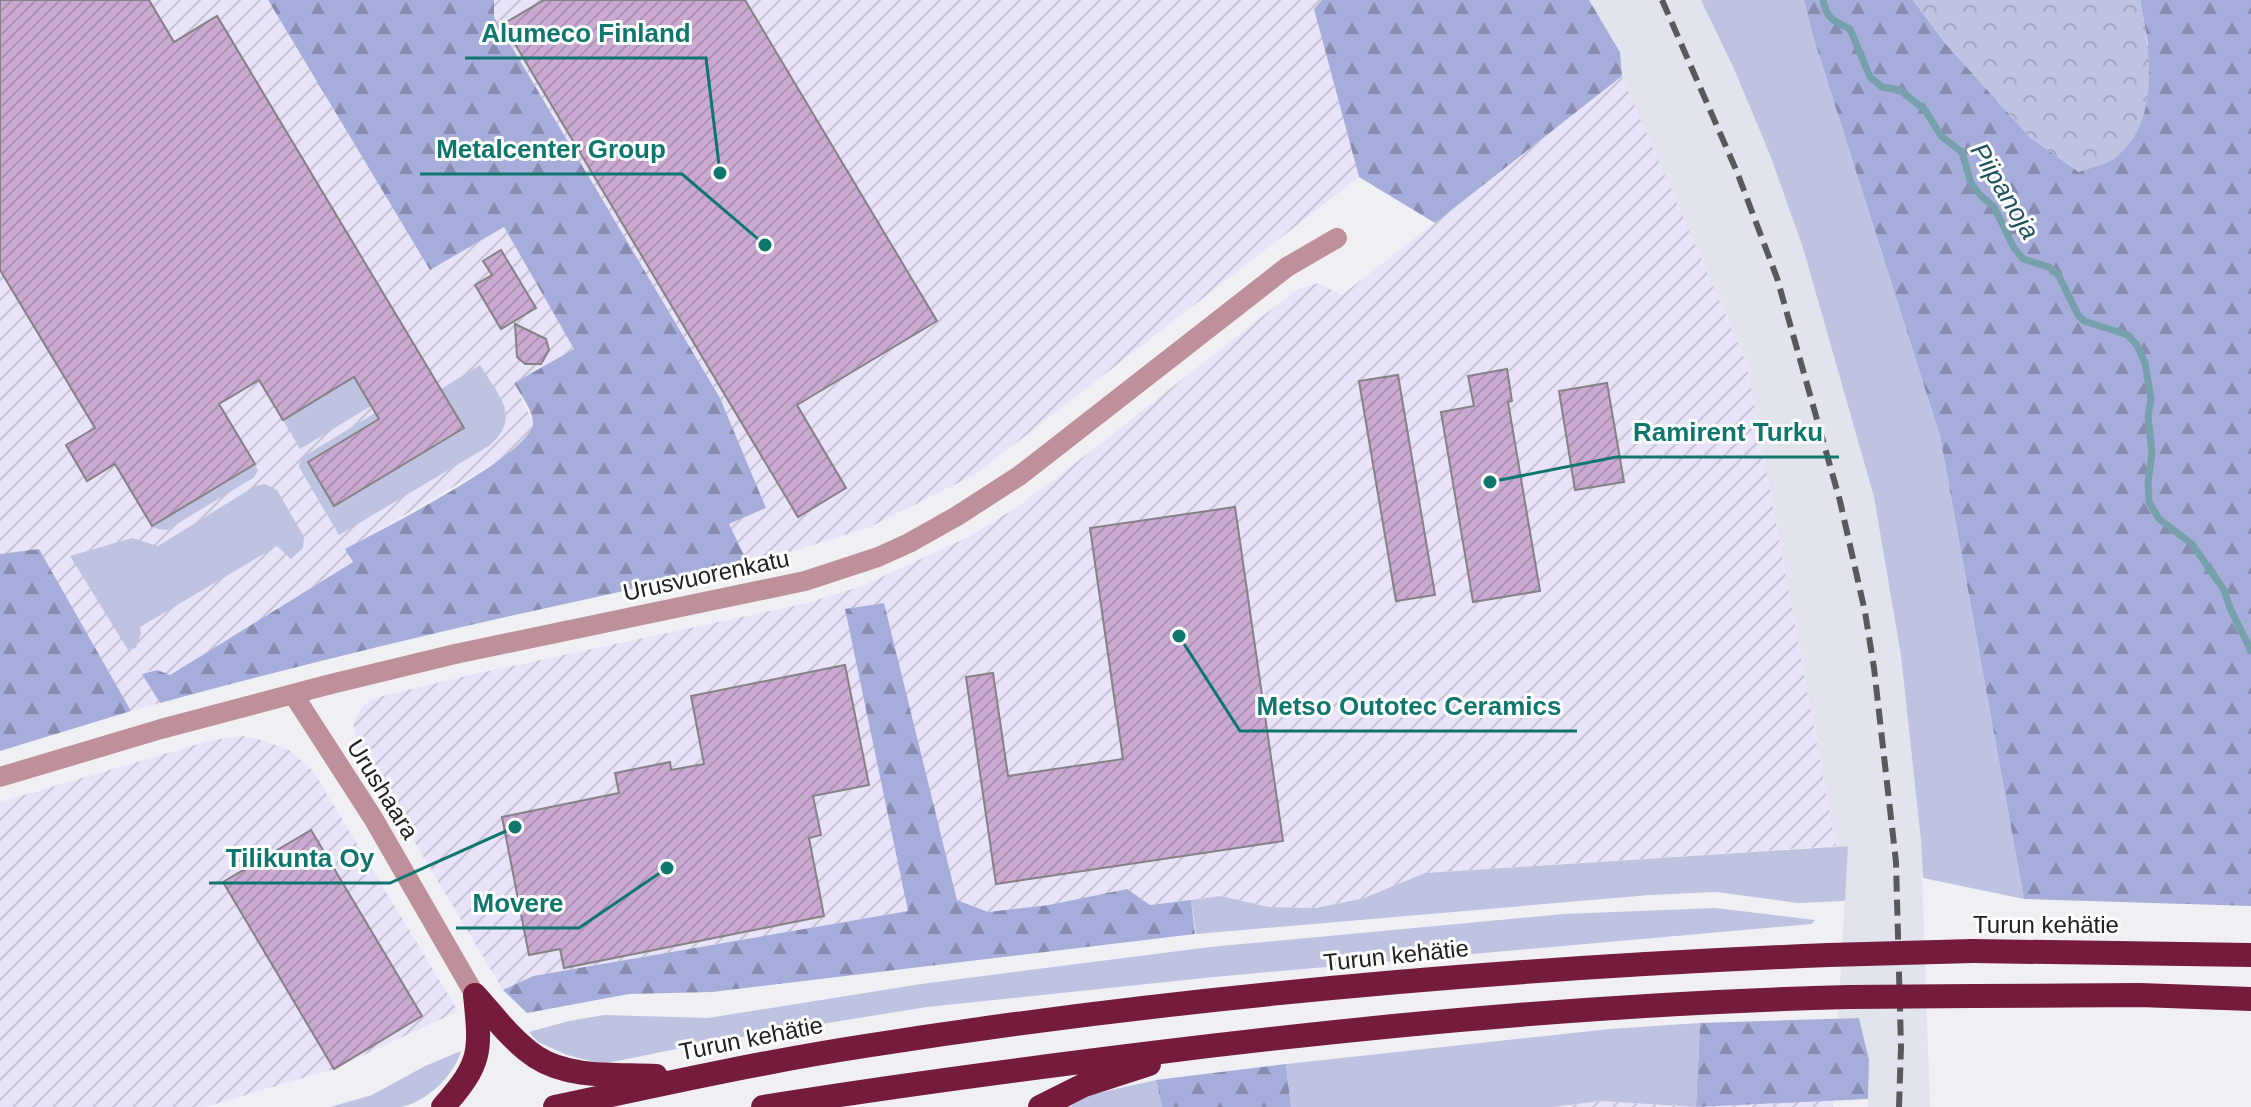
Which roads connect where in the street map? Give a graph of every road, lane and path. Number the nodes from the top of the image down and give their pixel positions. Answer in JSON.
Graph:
{"nodes":[{"id":1,"x":1337,"y":238,"type":"dead end"},
{"id":2,"x":293,"y":694,"type":"junction"},
{"id":3,"x":0,"y":777,"type":"edge"},
{"id":4,"x":2251,"y":955,"type":"edge"},
{"id":5,"x":475,"y":995,"type":"junction"},
{"id":6,"x":2251,"y":999,"type":"edge"},
{"id":7,"x":1199,"y":1047,"type":"junction"},
{"id":8,"x":695,"y":1077,"type":"junction"},
{"id":9,"x":443,"y":1107,"type":"edge"},
{"id":10,"x":555,"y":1107,"type":"edge"},
{"id":11,"x":763,"y":1107,"type":"edge"},
{"id":12,"x":1040,"y":1107,"type":"edge"}],
"edges":[{"from":1,"to":2,"type":"street","name":"Urusvuorenkatu"},
{"from":2,"to":3,"type":"street","name":"Urusvuorenkatu"},
{"from":2,"to":5,"type":"street","name":"Urushaara"},
{"from":4,"to":8,"type":"highway","name":"Turun kehätie","bridge":true},
{"from":5,"to":8,"type":"highway"},
{"from":5,"to":9,"type":"highway"},
{"from":6,"to":7,"type":"highway","bridge":true},
{"from":7,"to":11,"type":"highway"},
{"from":7,"to":12,"type":"highway"},
{"from":8,"to":10,"type":"highway","name":"Turun kehätie"}]}
